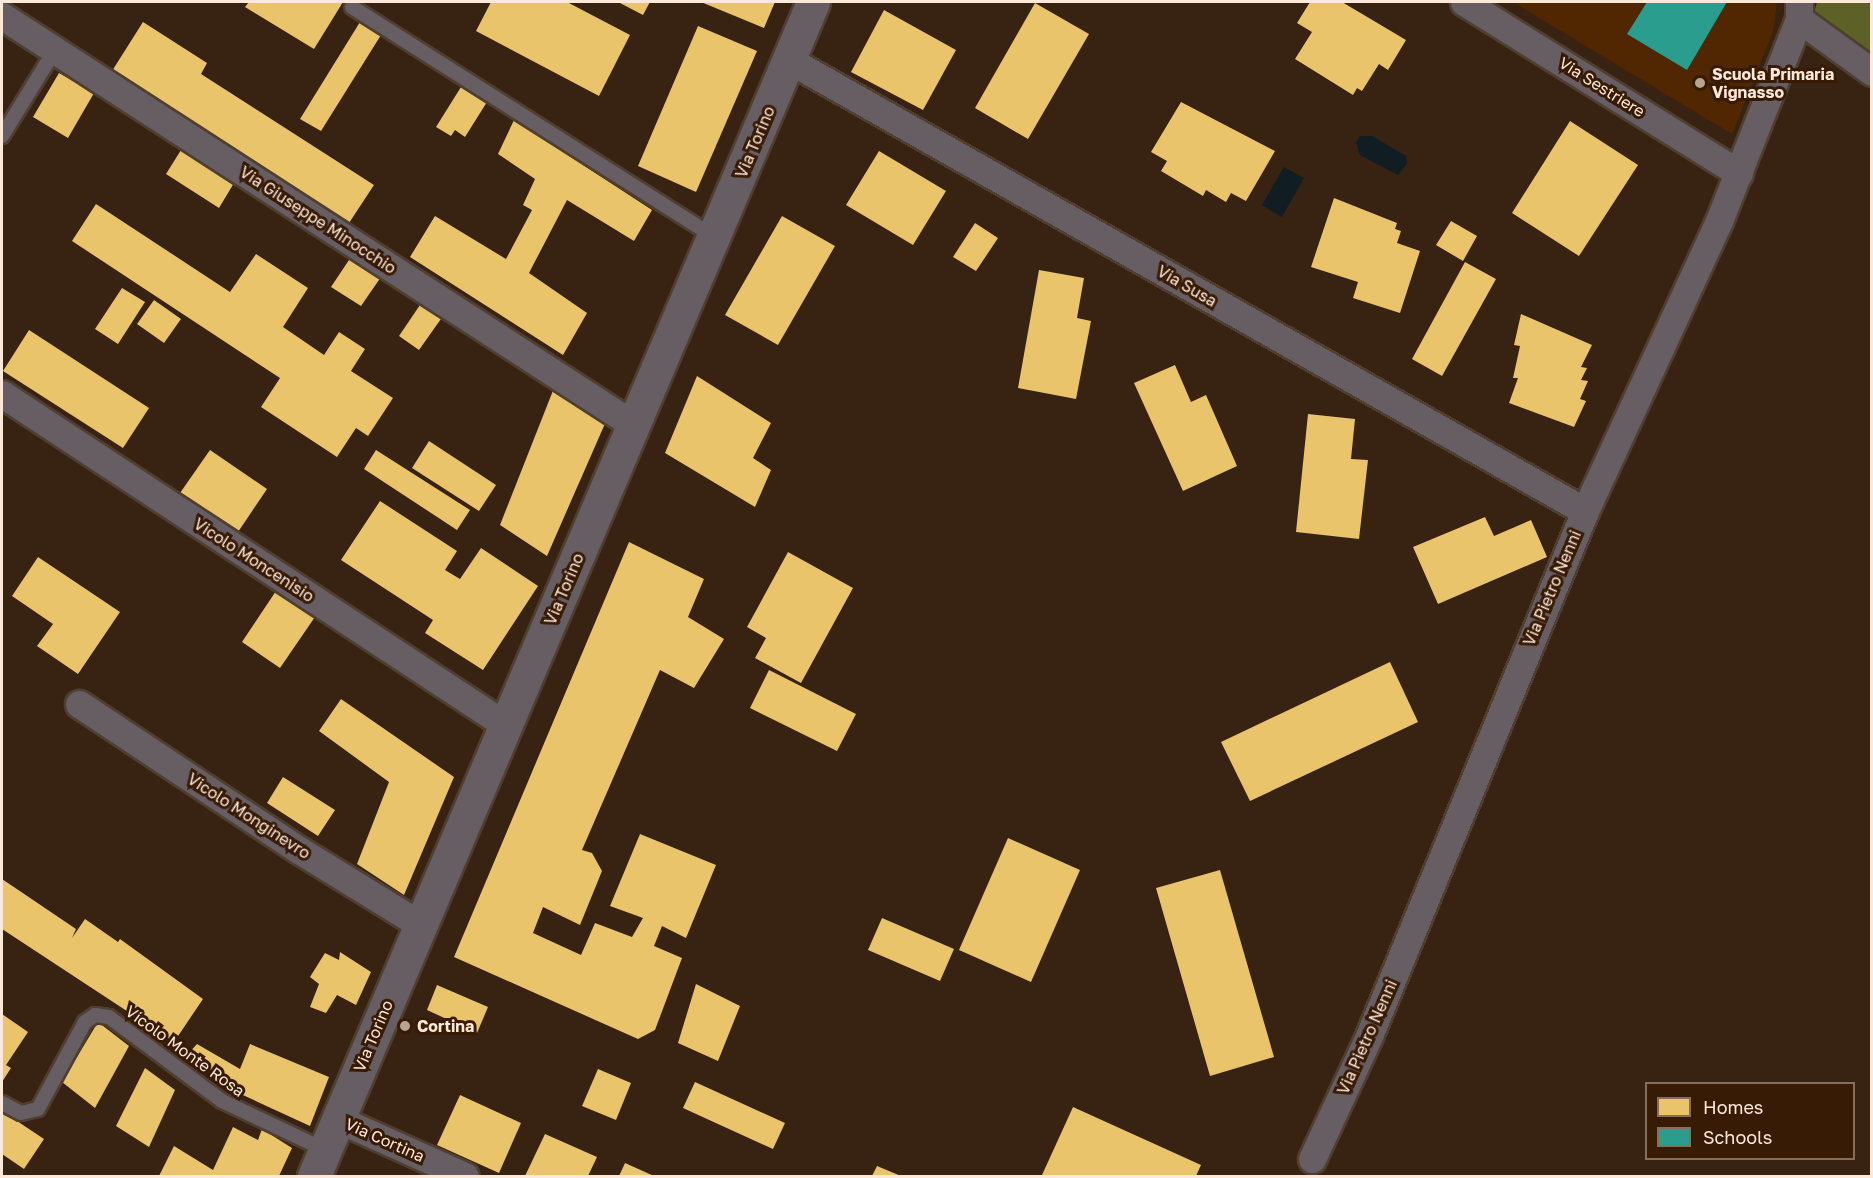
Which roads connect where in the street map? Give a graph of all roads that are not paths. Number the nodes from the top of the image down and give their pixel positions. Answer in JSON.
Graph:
{"nodes":[{"id":1,"x":813,"y":2,"type":"edge"},
{"id":2,"x":1464,"y":2,"type":"edge"},
{"id":3,"x":352,"y":7,"type":"dead end"},
{"id":4,"x":1799,"y":10,"type":"edge"},
{"id":5,"x":2,"y":16,"type":"edge"},
{"id":6,"x":55,"y":50,"type":"junction"},
{"id":7,"x":789,"y":60,"type":"junction"},
{"id":8,"x":1872,"y":72,"type":"edge"},
{"id":9,"x":2,"y":136,"type":"edge"},
{"id":10,"x":1739,"y":173,"type":"junction"},
{"id":11,"x":715,"y":237,"type":"junction"},
{"id":12,"x":2,"y":394,"type":"edge"},
{"id":13,"x":634,"y":424,"type":"junction"},
{"id":14,"x":1585,"y":511,"type":"junction"},
{"id":15,"x":79,"y":704,"type":"dead end"},
{"id":16,"x":507,"y":726,"type":"junction"},
{"id":17,"x":421,"y":925,"type":"junction"},
{"id":18,"x":2,"y":1104,"type":"edge"},
{"id":19,"x":338,"y":1119,"type":"junction"},
{"id":20,"x":1312,"y":1159,"type":"dead end"},
{"id":21,"x":319,"y":1163,"type":"edge"},
{"id":22,"x":465,"y":1176,"type":"edge"}],
"edges":[{"from":1,"to":7,"type":"street","name":"Via Torino"},
{"from":2,"to":10,"type":"street","name":"Via Sestriere"},
{"from":3,"to":11,"type":"lane"},
{"from":4,"to":8,"type":"street"},
{"from":4,"to":10,"type":"street","name":"Via Pietro Nenni"},
{"from":5,"to":6,"type":"street","name":"Via Giuseppe Minocchio"},
{"from":6,"to":9,"type":"lane"},
{"from":6,"to":13,"type":"street","name":"Via Giuseppe Minocchio"},
{"from":7,"to":11,"type":"street","name":"Via Torino"},
{"from":7,"to":14,"type":"street","name":"Via Susa"},
{"from":10,"to":14,"type":"street","name":"Via Pietro Nenni"},
{"from":11,"to":13,"type":"street","name":"Via Torino"},
{"from":12,"to":16,"type":"street","name":"Vicolo Moncenisio"},
{"from":13,"to":16,"type":"street","name":"Via Torino"},
{"from":14,"to":20,"type":"street","name":"Via Pietro Nenni"},
{"from":15,"to":17,"type":"street","name":"Vicolo Monginevro"},
{"from":16,"to":17,"type":"street","name":"Via Torino"},
{"from":17,"to":19,"type":"street","name":"Via Torino"},
{"from":18,"to":21,"type":"lane","name":"Vicolo Monte Rosa"},
{"from":19,"to":21,"type":"street","name":"Via Torino"},
{"from":19,"to":22,"type":"street","name":"Via Cortina"}]}
